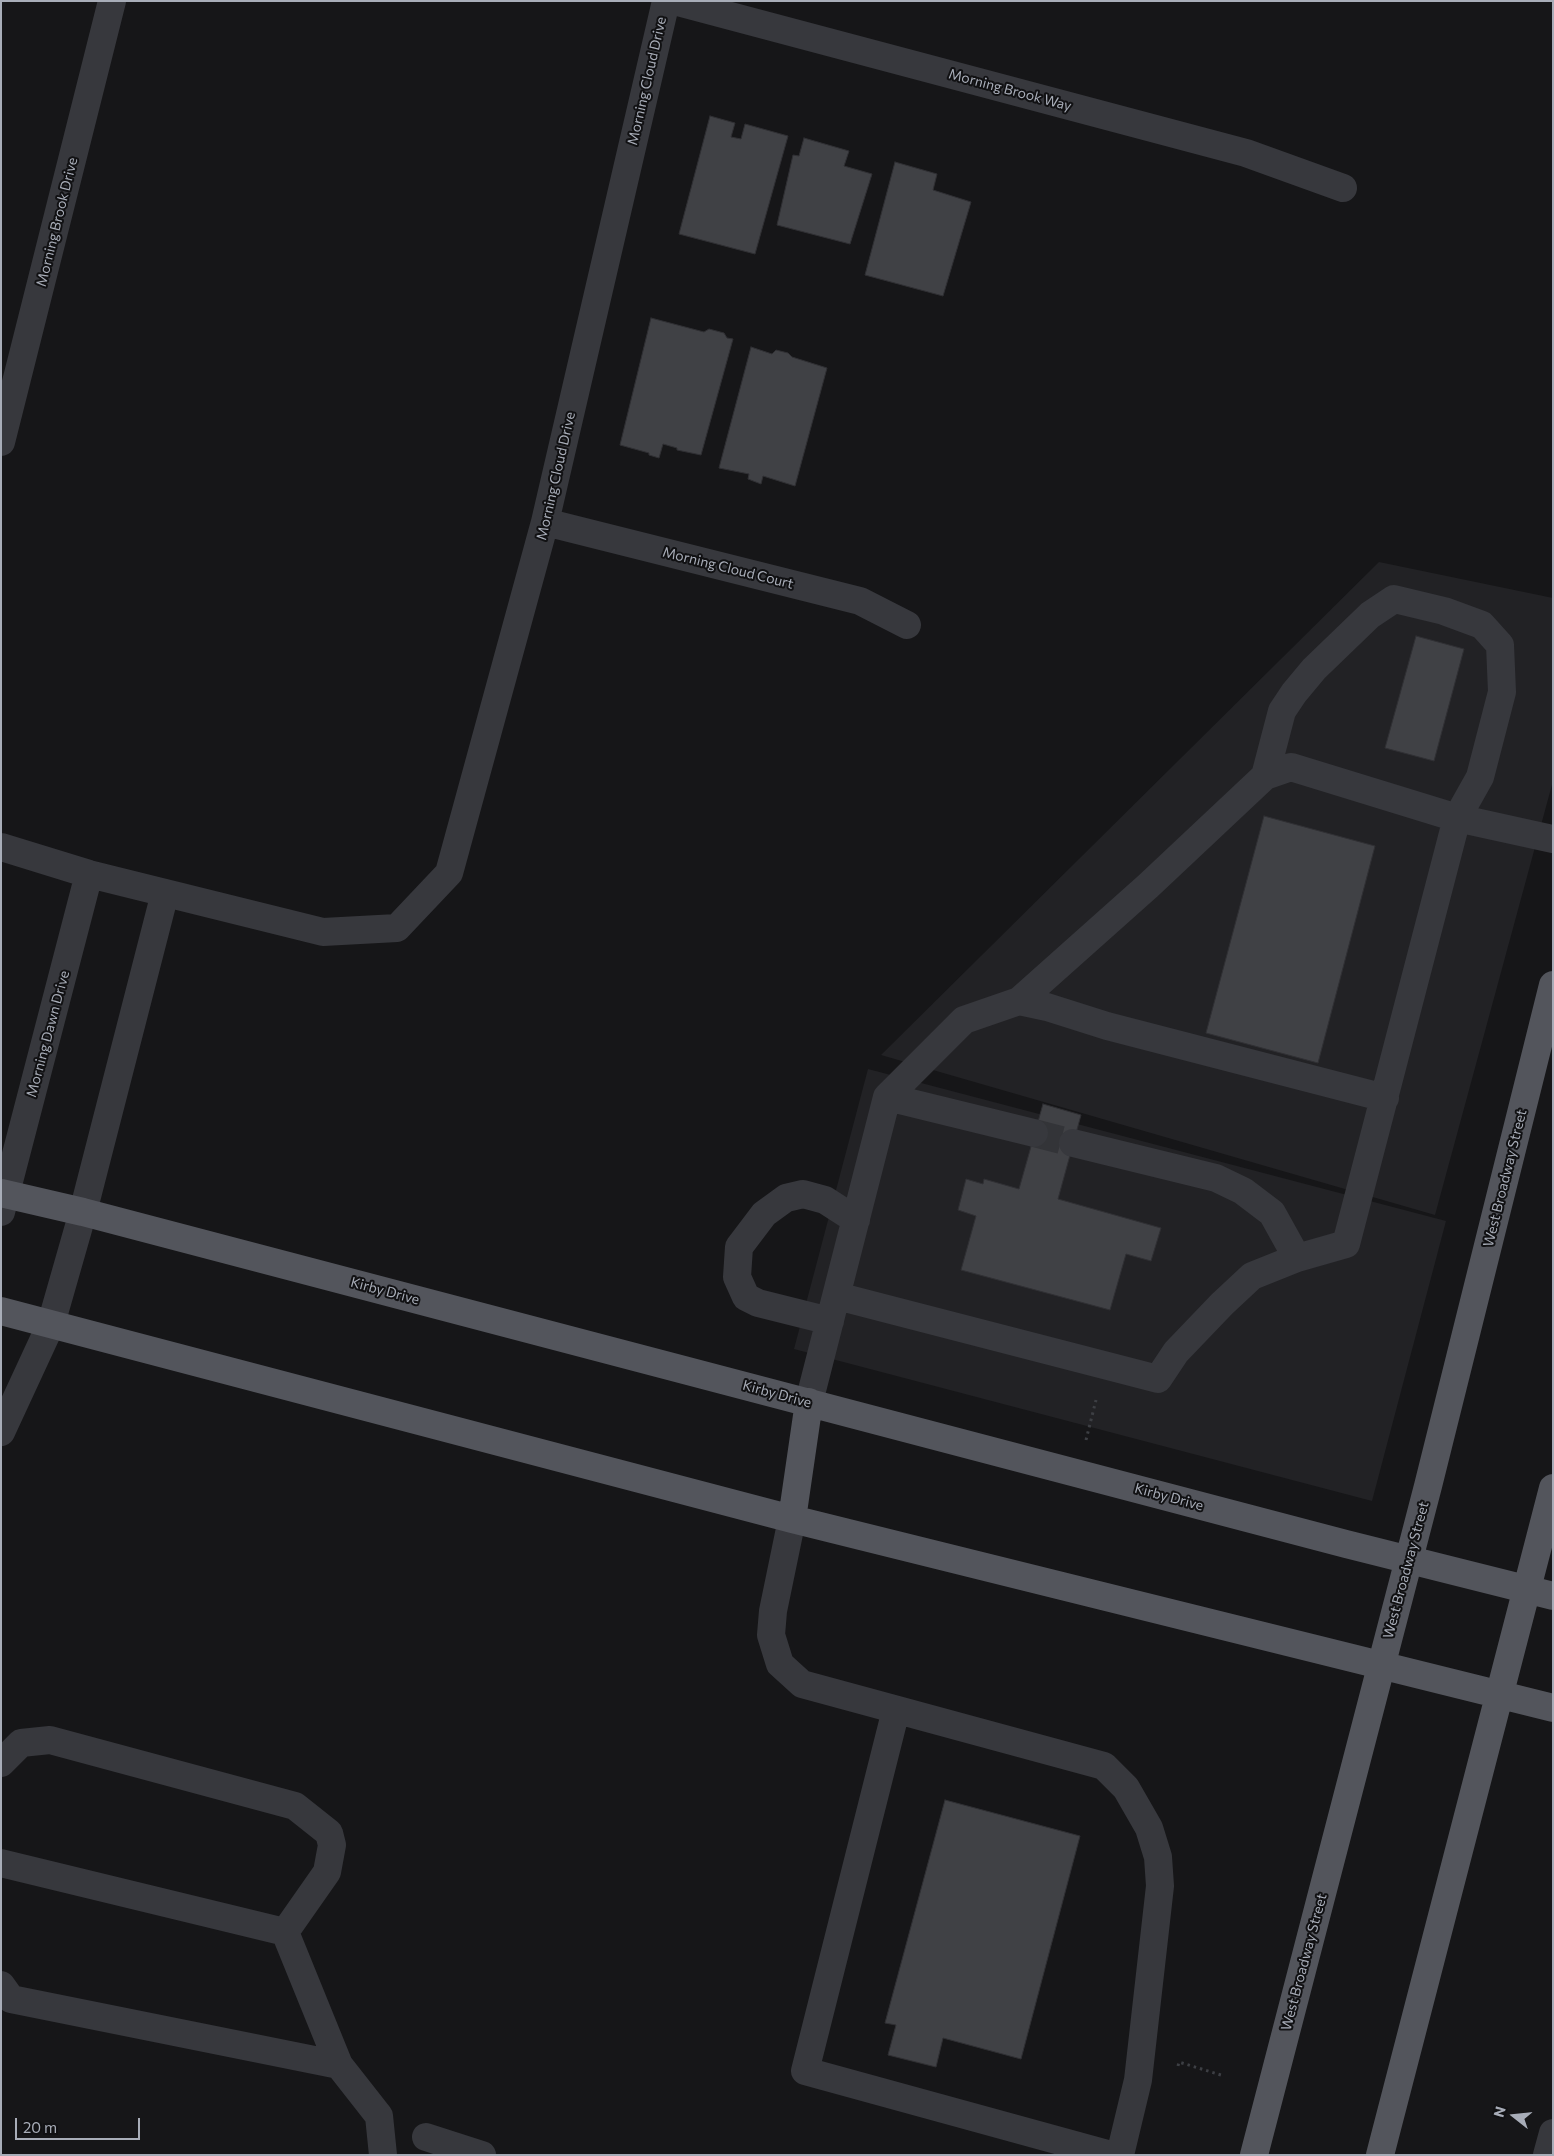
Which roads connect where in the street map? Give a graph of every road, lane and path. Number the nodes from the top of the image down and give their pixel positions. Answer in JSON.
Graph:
{"nodes":[{"id":1,"x":112,"y":1,"type":"edge"},
{"id":2,"x":666,"y":1,"type":"edge"},
{"id":3,"x":674,"y":1,"type":"edge"},
{"id":4,"x":1343,"y":188,"type":"dead end"},
{"id":5,"x":1,"y":442,"type":"edge"},
{"id":6,"x":545,"y":522,"type":"junction"},
{"id":7,"x":908,"y":625,"type":"dead end"},
{"id":8,"x":1265,"y":776,"type":"junction"},
{"id":9,"x":1457,"y":818,"type":"junction"},
{"id":10,"x":1553,"y":839,"type":"edge"},
{"id":11,"x":1,"y":847,"type":"edge"},
{"id":12,"x":89,"y":874,"type":"junction"},
{"id":13,"x":165,"y":893,"type":"junction"},
{"id":14,"x":1553,"y":985,"type":"edge"},
{"id":15,"x":1019,"y":1001,"type":"junction"},
{"id":16,"x":887,"y":1097,"type":"junction"},
{"id":17,"x":1385,"y":1098,"type":"junction"},
{"id":18,"x":1034,"y":1133,"type":"tunnel mouth"},
{"id":19,"x":1073,"y":1142,"type":"tunnel mouth"},
{"id":20,"x":3,"y":1200,"type":"edge"},
{"id":21,"x":83,"y":1212,"type":"junction"},
{"id":22,"x":856,"y":1220,"type":"junction"},
{"id":23,"x":1297,"y":1258,"type":"junction"},
{"id":24,"x":833,"y":1309,"type":"junction"},
{"id":25,"x":1,"y":1311,"type":"edge"},
{"id":26,"x":52,"y":1324,"type":"junction"},
{"id":27,"x":1104,"y":1365,"type":"junction"},
{"id":28,"x":809,"y":1402,"type":"junction"},
{"id":29,"x":1,"y":1432,"type":"edge"},
{"id":30,"x":1085,"y":1443,"type":"dead end"},
{"id":31,"x":1553,"y":1488,"type":"edge"},
{"id":32,"x":792,"y":1519,"type":"junction"},
{"id":33,"x":1409,"y":1560,"type":"junction"},
{"id":34,"x":1540,"y":1593,"type":"edge"},
{"id":35,"x":1381,"y":1666,"type":"junction"},
{"id":36,"x":1500,"y":1695,"type":"junction"},
{"id":37,"x":1553,"y":1708,"type":"edge"},
{"id":38,"x":896,"y":1710,"type":"junction"},
{"id":39,"x":1,"y":1763,"type":"edge"},
{"id":40,"x":1,"y":1863,"type":"edge"},
{"id":41,"x":285,"y":1932,"type":"junction"},
{"id":42,"x":1,"y":1985,"type":"edge"},
{"id":43,"x":340,"y":2064,"type":"junction"},
{"id":44,"x":1224,"y":2076,"type":"dead end"},
{"id":45,"x":1138,"y":2080,"type":"junction"},
{"id":46,"x":1553,"y":2133,"type":"edge"},
{"id":47,"x":426,"y":2137,"type":"dead end"},
{"id":48,"x":383,"y":2155,"type":"edge"},
{"id":49,"x":482,"y":2155,"type":"edge"},
{"id":50,"x":1111,"y":2155,"type":"edge"},
{"id":51,"x":1120,"y":2155,"type":"edge"},
{"id":52,"x":1254,"y":2155,"type":"edge"},
{"id":53,"x":1380,"y":2155,"type":"edge"},
{"id":54,"x":1547,"y":2155,"type":"edge"}],
"edges":[{"from":1,"to":5,"type":"street","name":"Morning Brook Drive"},
{"from":2,"to":6,"type":"street","name":"Morning Cloud Drive"},
{"from":3,"to":4,"type":"street","name":"Morning Brook Way"},
{"from":6,"to":7,"type":"street","name":"Morning Cloud Court"},
{"from":6,"to":13,"type":"street","name":"Morning Cloud Drive"},
{"from":8,"to":9,"type":"street"},
{"from":8,"to":9,"type":"street"},
{"from":8,"to":15,"type":"street"},
{"from":9,"to":10,"type":"street"},
{"from":9,"to":17,"type":"street"},
{"from":11,"to":12,"type":"street"},
{"from":12,"to":13,"type":"street"},
{"from":12,"to":20,"type":"street","name":"Morning Dawn Drive"},
{"from":13,"to":21,"type":"street"},
{"from":14,"to":33,"type":"main road","name":"West Broadway Street"},
{"from":15,"to":16,"type":"street"},
{"from":15,"to":17,"type":"street"},
{"from":16,"to":18,"type":"street"},
{"from":16,"to":22,"type":"street"},
{"from":17,"to":23,"type":"street"},
{"from":19,"to":23,"type":"street"},
{"from":20,"to":21,"type":"main road","name":"Kirby Drive"},
{"from":21,"to":26,"type":"street"},
{"from":21,"to":28,"type":"main road","name":"Kirby Drive"},
{"from":22,"to":24,"type":"street"},
{"from":22,"to":24,"type":"street"},
{"from":23,"to":27,"type":"street"},
{"from":24,"to":27,"type":"street"},
{"from":24,"to":28,"type":"street"},
{"from":25,"to":26,"type":"main road"},
{"from":26,"to":29,"type":"street"},
{"from":26,"to":32,"type":"main road"},
{"from":27,"to":30,"type":"path"},
{"from":28,"to":32,"type":"main road"},
{"from":28,"to":33,"type":"main road","name":"Kirby Drive"},
{"from":31,"to":34,"type":"main road"},
{"from":32,"to":35,"type":"main road"},
{"from":32,"to":38,"type":"street"},
{"from":33,"to":34,"type":"main road","name":"Kirby Drive"},
{"from":33,"to":35,"type":"main road","name":"West Broadway Street"},
{"from":34,"to":36,"type":"main road"},
{"from":35,"to":36,"type":"main road"},
{"from":35,"to":52,"type":"main road","name":"West Broadway Street"},
{"from":36,"to":37,"type":"main road"},
{"from":36,"to":53,"type":"main road"},
{"from":38,"to":45,"type":"street"},
{"from":38,"to":50,"type":"street"},
{"from":39,"to":41,"type":"street"},
{"from":40,"to":41,"type":"street"},
{"from":41,"to":43,"type":"street"},
{"from":42,"to":43,"type":"street"},
{"from":43,"to":48,"type":"street"},
{"from":44,"to":45,"type":"path"},
{"from":45,"to":51,"type":"street"},
{"from":46,"to":54,"type":"street"},
{"from":47,"to":49,"type":"street"}]}
